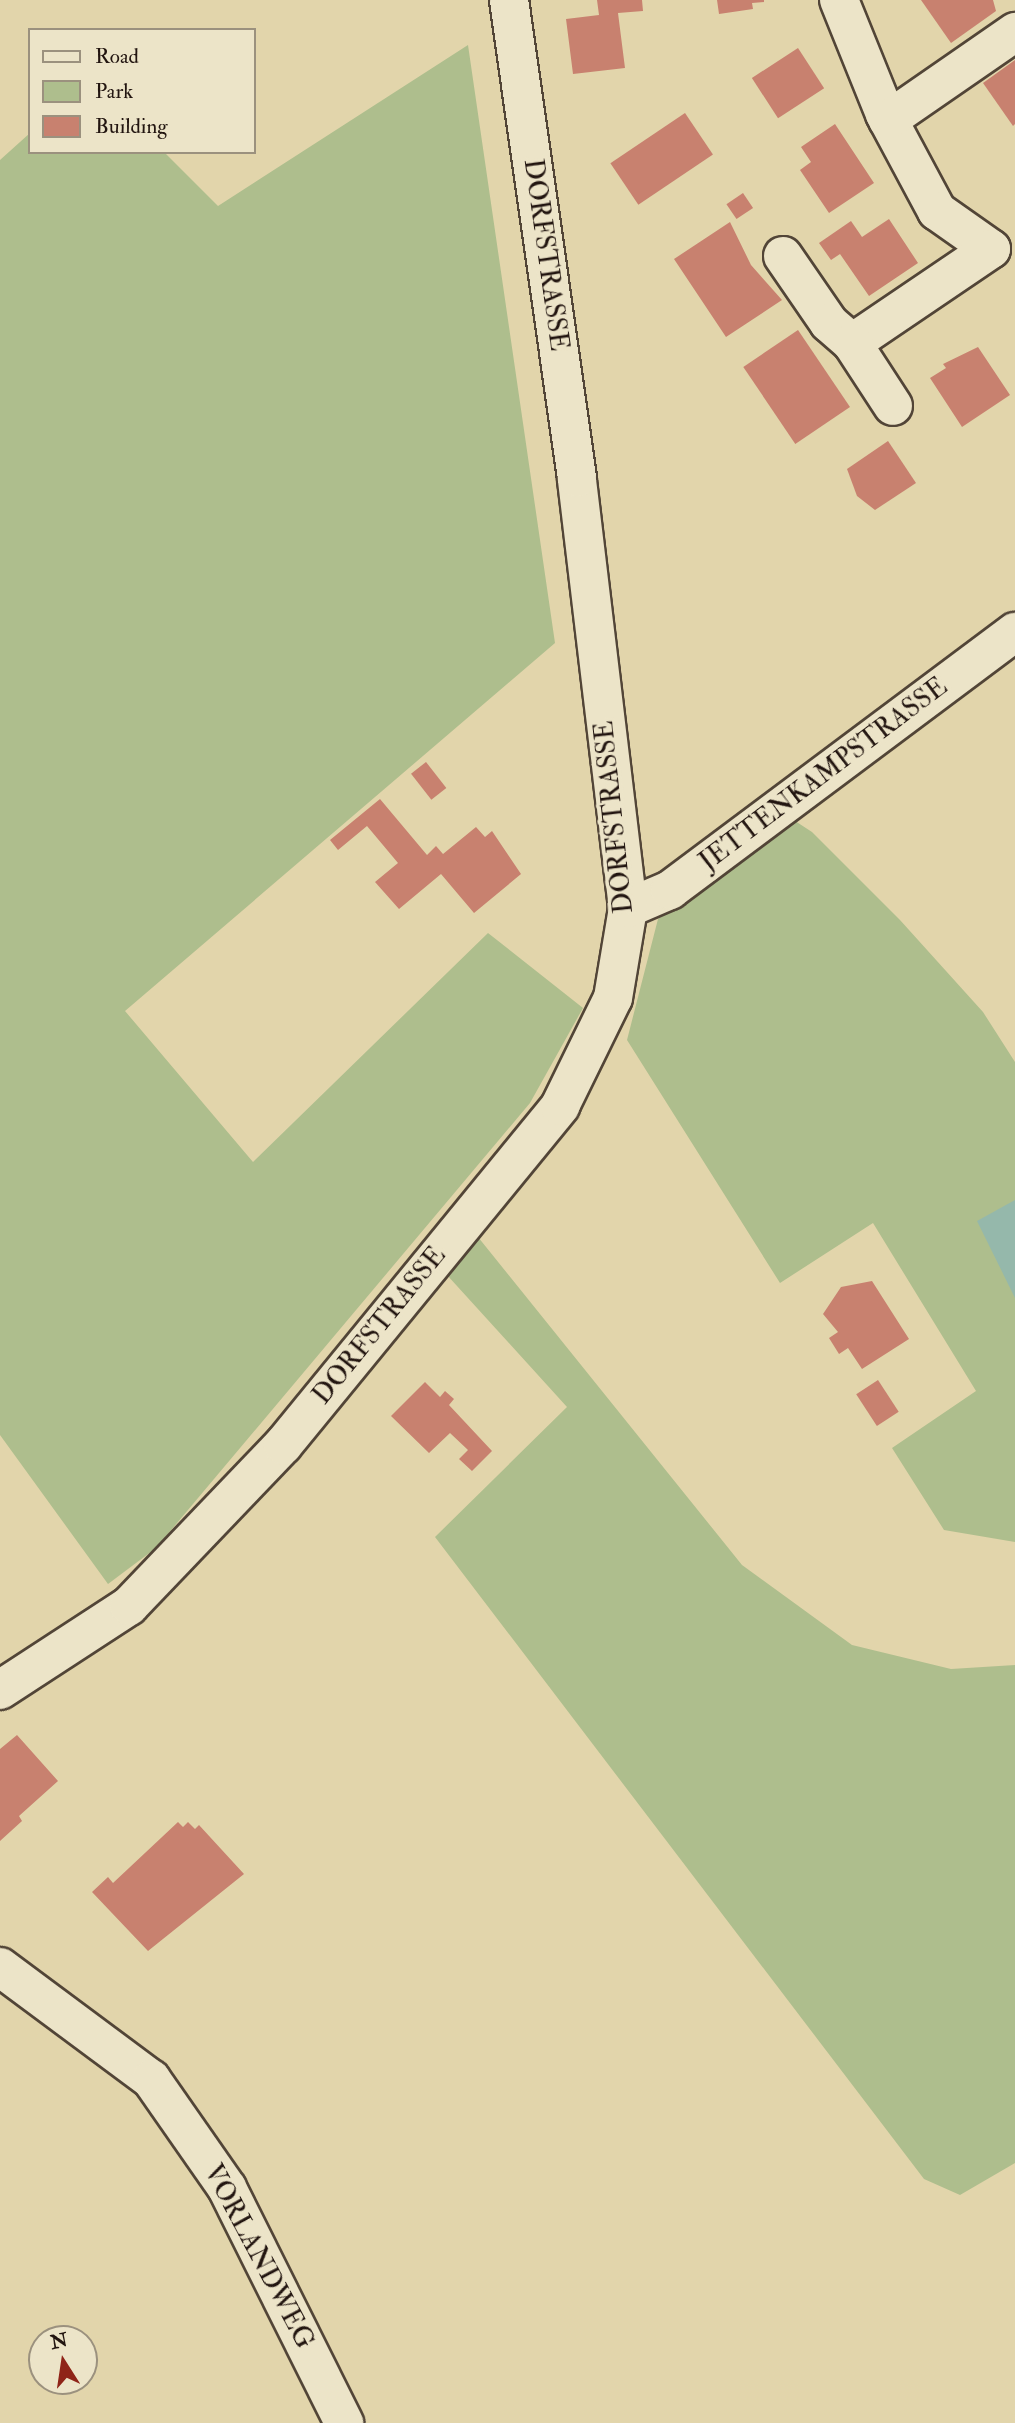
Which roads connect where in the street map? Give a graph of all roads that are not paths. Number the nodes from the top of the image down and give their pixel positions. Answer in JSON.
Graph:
{"nodes":[{"id":1,"x":509,"y":0,"type":"edge"},
{"id":2,"x":839,"y":0,"type":"edge"},
{"id":3,"x":1015,"y":32,"type":"edge"},
{"id":4,"x":888,"y":120,"type":"junction"},
{"id":5,"x":783,"y":256,"type":"dead end"},
{"id":6,"x":852,"y":342,"type":"junction"},
{"id":7,"x":893,"y":405,"type":"dead end"},
{"id":8,"x":1015,"y":632,"type":"edge"},
{"id":9,"x":628,"y":908,"type":"junction"},
{"id":10,"x":0,"y":1690,"type":"edge"},
{"id":11,"x":0,"y":1967,"type":"edge"},
{"id":12,"x":344,"y":2423,"type":"edge"}],
"edges":[{"from":1,"to":9,"type":"street","name":"DORFSTRASSE"},
{"from":2,"to":4,"type":"street"},
{"from":3,"to":4,"type":"street"},
{"from":4,"to":6,"type":"street"},
{"from":5,"to":6,"type":"street"},
{"from":6,"to":7,"type":"street"},
{"from":8,"to":9,"type":"street","name":"JETTENKAMPSTRASSE"},
{"from":9,"to":10,"type":"street","name":"DORFSTRASSE"},
{"from":11,"to":12,"type":"street","name":"VORLANDWEG"}]}
